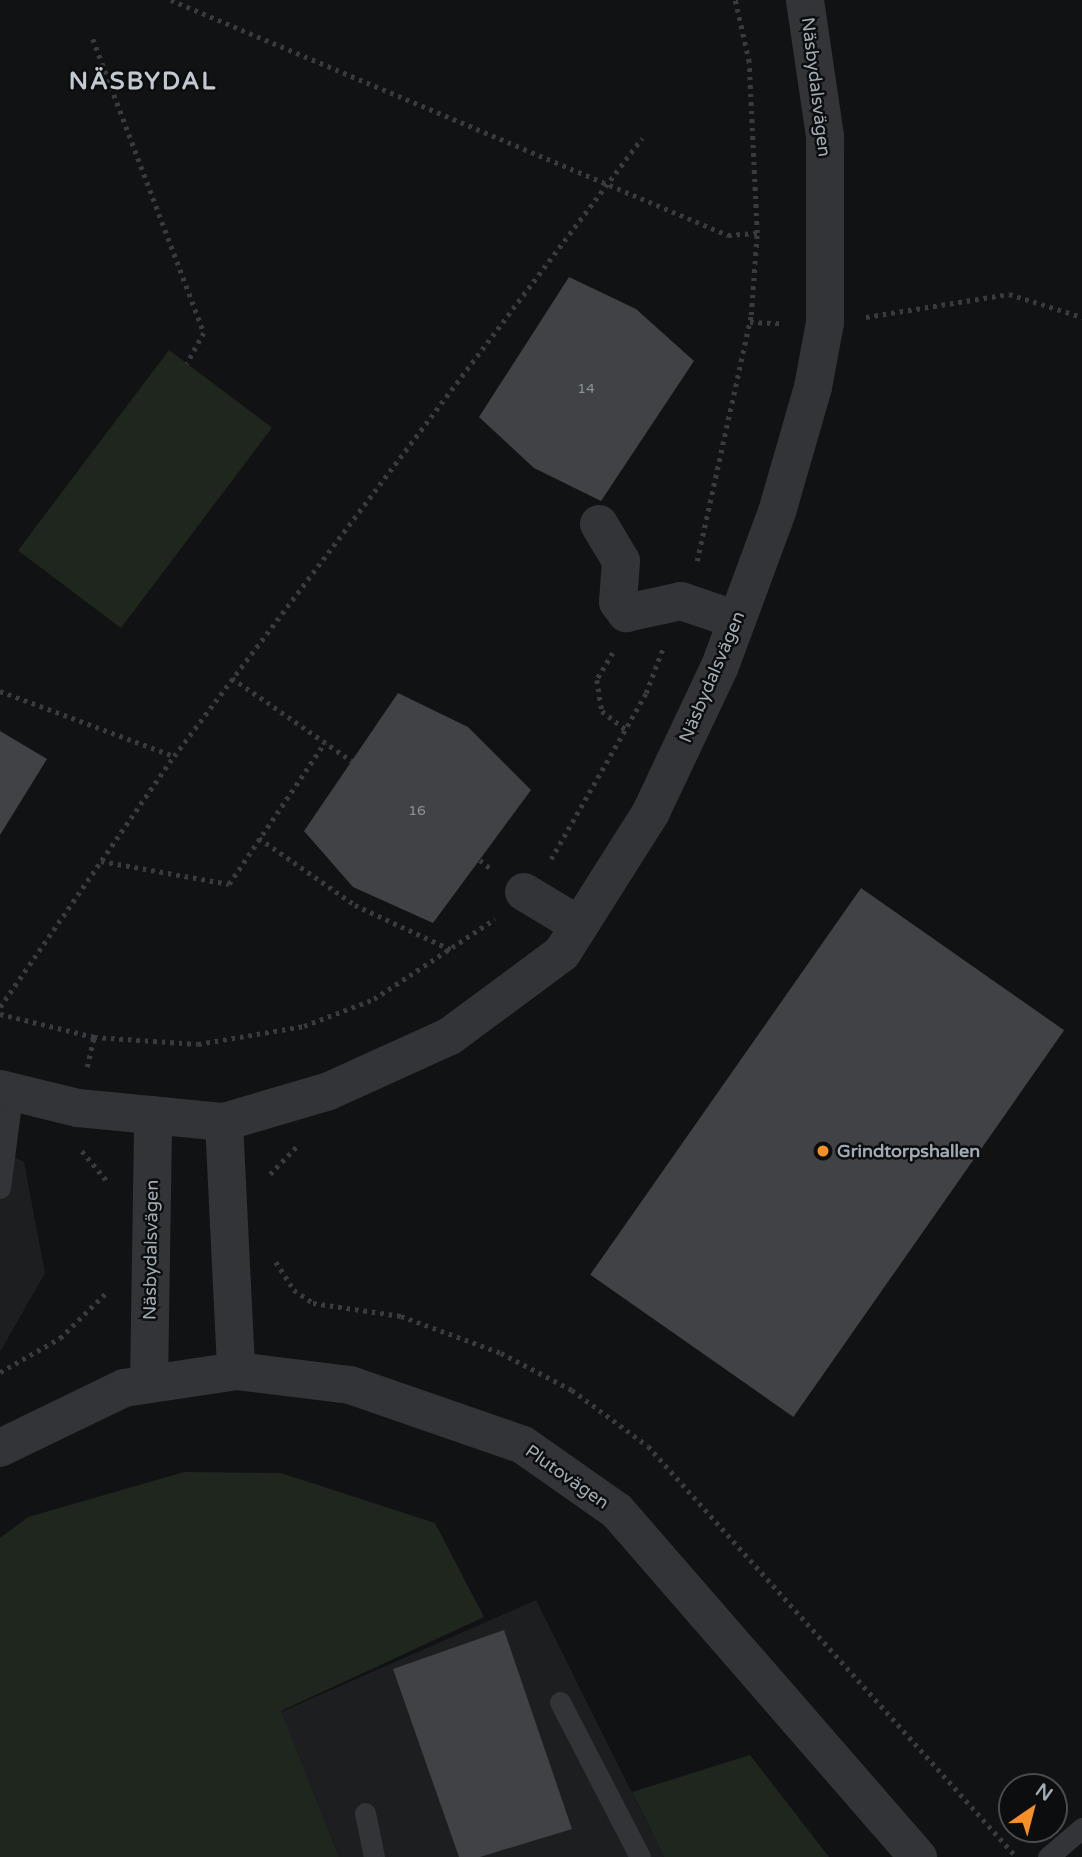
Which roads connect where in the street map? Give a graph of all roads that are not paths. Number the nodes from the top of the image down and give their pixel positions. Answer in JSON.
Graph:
{"nodes":[{"id":1,"x":805,"y":0,"type":"edge"},
{"id":2,"x":599,"y":524,"type":"dead end"},
{"id":3,"x":737,"y":620,"type":"junction"},
{"id":4,"x":524,"y":892,"type":"dead end"},
{"id":5,"x":579,"y":925,"type":"junction"},
{"id":6,"x":6,"y":1092,"type":"edge"},
{"id":7,"x":153,"y":1115,"type":"junction"},
{"id":8,"x":224,"y":1122,"type":"junction"},
{"id":9,"x":0,"y":1188,"type":"edge"},
{"id":10,"x":236,"y":1371,"type":"junction"},
{"id":11,"x":149,"y":1384,"type":"junction"},
{"id":12,"x":0,"y":1448,"type":"edge"},
{"id":13,"x":560,"y":1702,"type":"dead end"},
{"id":14,"x":365,"y":1813,"type":"dead end"},
{"id":15,"x":1082,"y":1828,"type":"edge"},
{"id":16,"x":374,"y":1857,"type":"edge"},
{"id":17,"x":640,"y":1857,"type":"edge"},
{"id":18,"x":918,"y":1857,"type":"edge"},
{"id":19,"x":1048,"y":1857,"type":"edge"}],
"edges":[{"from":1,"to":3,"type":"street","name":"Näsbydalsvägen"},
{"from":2,"to":3,"type":"street"},
{"from":3,"to":5,"type":"street","name":"Näsbydalsvägen"},
{"from":4,"to":5,"type":"street"},
{"from":5,"to":8,"type":"street","name":"Näsbydalsvägen"},
{"from":6,"to":7,"type":"street","name":"Näsbydalsvägen"},
{"from":6,"to":9,"type":"lane"},
{"from":7,"to":8,"type":"street","name":"Näsbydalsvägen"},
{"from":7,"to":11,"type":"street","name":"Näsbydalsvägen"},
{"from":8,"to":10,"type":"street"},
{"from":10,"to":11,"type":"street","name":"Plutovägen"},
{"from":10,"to":18,"type":"street","name":"Plutovägen"},
{"from":11,"to":12,"type":"street","name":"Plutovägen"},
{"from":13,"to":17,"type":"lane"},
{"from":14,"to":16,"type":"lane"},
{"from":15,"to":19,"type":"lane"}]}
